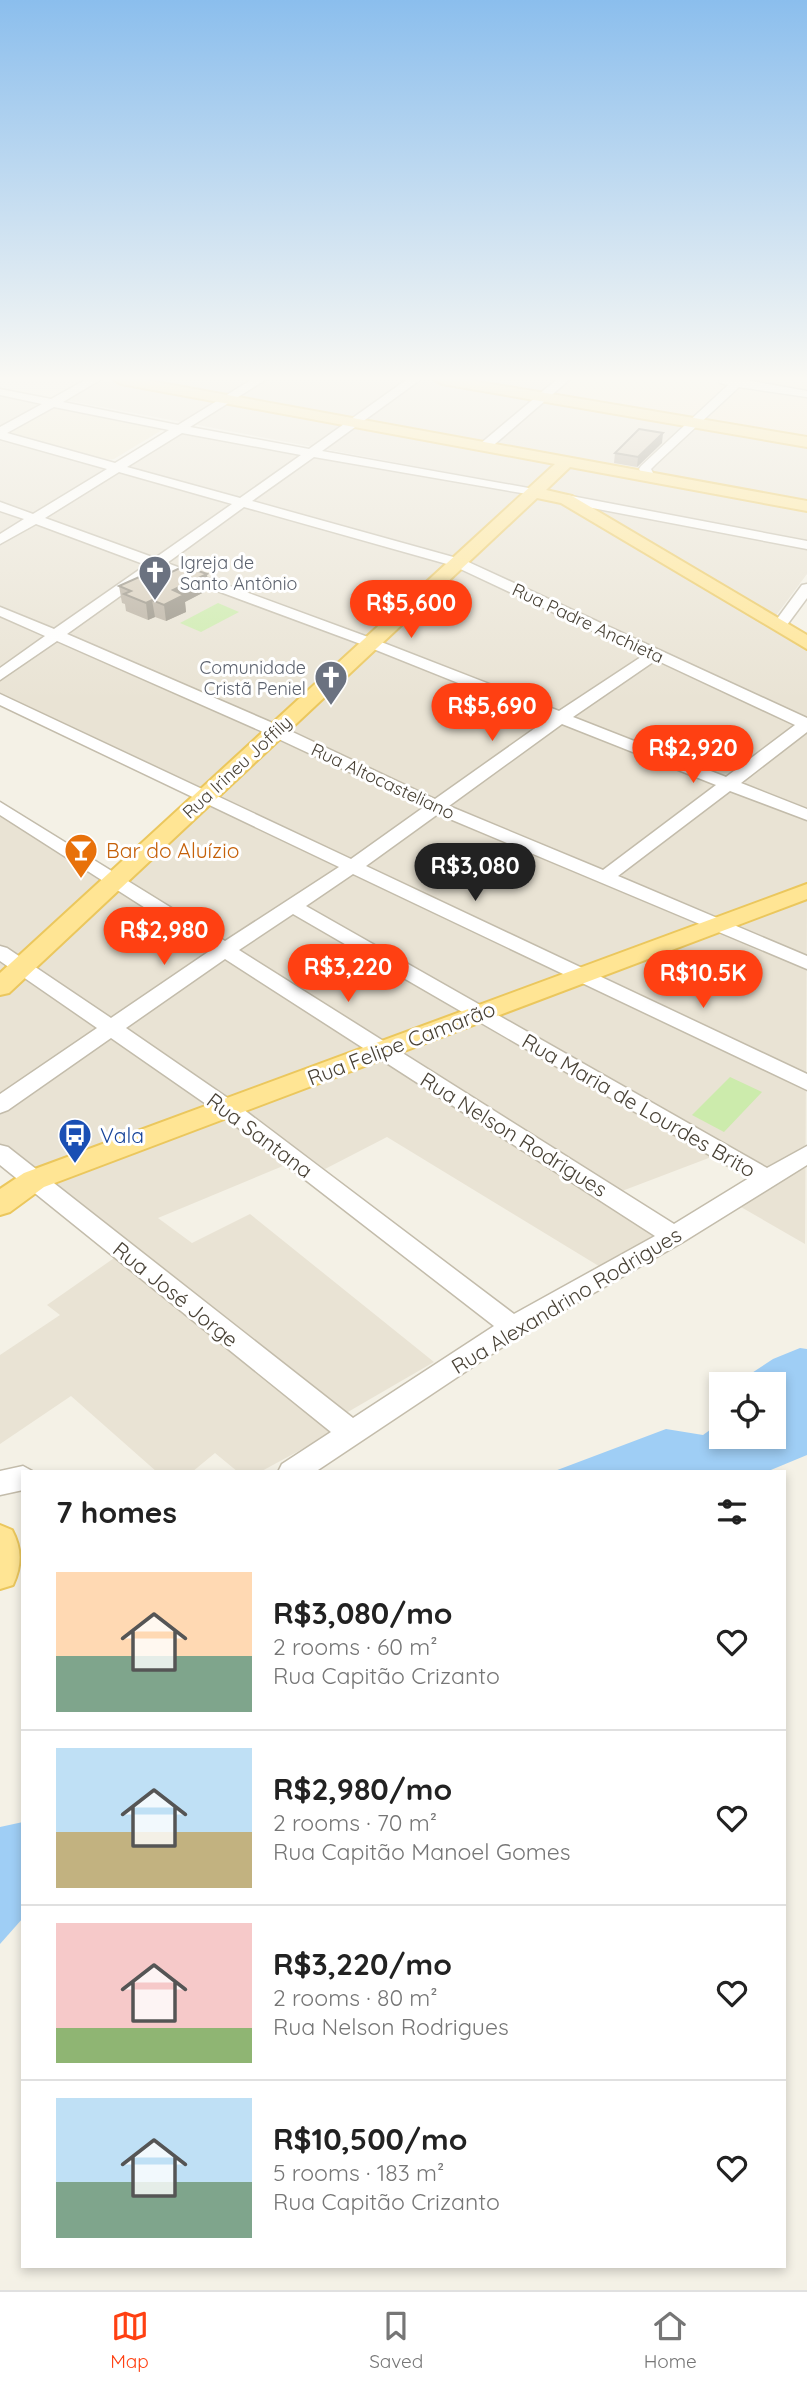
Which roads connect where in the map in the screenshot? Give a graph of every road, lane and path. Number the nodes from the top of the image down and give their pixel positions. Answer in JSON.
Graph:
{"nodes":[{"id":1,"x":86,"y":487,"type":"edge"},
{"id":2,"x":186,"y":487,"type":"edge"},
{"id":3,"x":264,"y":487,"type":"edge"},
{"id":4,"x":500,"y":487,"type":"edge"},
{"id":5,"x":541,"y":487,"type":"edge"},
{"id":6,"x":703,"y":487,"type":"edge"},
{"id":7,"x":534,"y":493,"type":"junction"},
{"id":8,"x":566,"y":499,"type":"junction"},
{"id":9,"x":243,"y":502,"type":"junction"},
{"id":10,"x":0,"y":506,"type":"edge"},
{"id":11,"x":807,"y":506,"type":"edge"},
{"id":12,"x":36,"y":519,"type":"junction"},
{"id":13,"x":0,"y":540,"type":"edge"},
{"id":14,"x":807,"y":545,"type":"edge"},
{"id":15,"x":158,"y":562,"type":"junction"},
{"id":16,"x":458,"y":563,"type":"junction"},
{"id":17,"x":807,"y":588,"type":"edge"},
{"id":18,"x":0,"y":611,"type":"edge"},
{"id":19,"x":779,"y":626,"type":"junction"},
{"id":20,"x":56,"y":635,"type":"junction"},
{"id":21,"x":371,"y":643,"type":"junction"},
{"id":22,"x":807,"y":643,"type":"edge"},
{"id":23,"x":655,"y":654,"type":"junction"},
{"id":24,"x":0,"y":675,"type":"edge"},
{"id":25,"x":0,"y":699,"type":"edge"},
{"id":26,"x":560,"y":718,"type":"junction"},
{"id":27,"x":807,"y":724,"type":"edge"},
{"id":28,"x":276,"y":731,"type":"junction"},
{"id":29,"x":727,"y":783,"type":"junction"},
{"id":30,"x":205,"y":797,"type":"junction"},
{"id":31,"x":435,"y":806,"type":"junction"},
{"id":32,"x":0,"y":807,"type":"edge"},
{"id":33,"x":807,"y":815,"type":"edge"},
{"id":34,"x":352,"y":867,"type":"junction"},
{"id":35,"x":604,"y":878,"type":"junction"},
{"id":36,"x":114,"y":880,"type":"junction"},
{"id":37,"x":807,"y":891,"type":"edge"},
{"id":38,"x":293,"y":906,"type":"junction"},
{"id":39,"x":719,"y":924,"type":"junction"},
{"id":40,"x":225,"y":950,"type":"junction"},
{"id":41,"x":0,"y":952,"type":"edge"},
{"id":42,"x":807,"y":962,"type":"edge"},
{"id":43,"x":22,"y":967,"type":"junction"},
{"id":44,"x":581,"y":976,"type":"junction"},
{"id":45,"x":0,"y":988,"type":"edge"},
{"id":46,"x":479,"y":1013,"type":"junction"},
{"id":47,"x":111,"y":1029,"type":"junction"},
{"id":48,"x":382,"y":1050,"type":"junction"},
{"id":49,"x":807,"y":1083,"type":"edge"},
{"id":50,"x":0,"y":1105,"type":"edge"},
{"id":51,"x":227,"y":1108,"type":"junction"},
{"id":52,"x":0,"y":1153,"type":"edge"},
{"id":53,"x":807,"y":1154,"type":"edge"},
{"id":54,"x":767,"y":1178,"type":"junction"},
{"id":55,"x":34,"y":1180,"type":"junction"},
{"id":56,"x":0,"y":1204,"type":"edge"},
{"id":57,"x":674,"y":1236,"type":"junction"},
{"id":58,"x":513,"y":1327,"type":"junction"},
{"id":59,"x":353,"y":1434,"type":"junction"},
{"id":60,"x":295,"y":1470,"type":"edge"},
{"id":61,"x":21,"y":1478,"type":"edge"},
{"id":62,"x":0,"y":1483,"type":"edge"},
{"id":63,"x":0,"y":1541,"type":"edge"},
{"id":64,"x":0,"y":1572,"type":"edge"}],
"edges":[{"from":1,"to":12,"type":"street"},
{"from":2,"to":9,"type":"street","name":"Rua Padre Anchieta"},
{"from":3,"to":9,"type":"street"},
{"from":4,"to":7,"type":"street"},
{"from":5,"to":7,"type":"main road","name":"Rua Irineu Joffily"},
{"from":6,"to":11,"type":"main road"},
{"from":7,"to":8,"type":"main road"},
{"from":7,"to":16,"type":"main road","name":"Rua Irineu Joffily"},
{"from":8,"to":14,"type":"street"},
{"from":8,"to":19,"type":"main road"},
{"from":9,"to":15,"type":"street"},
{"from":9,"to":16,"type":"street","name":"Rua Padre Anchieta"},
{"from":10,"to":12,"type":"street"},
{"from":12,"to":13,"type":"street"},
{"from":12,"to":15,"type":"street"},
{"from":15,"to":20,"type":"street"},
{"from":15,"to":21,"type":"street"},
{"from":16,"to":21,"type":"main road","name":"Rua Irineu Joffily"},
{"from":16,"to":23,"type":"street","name":"Rua Padre Anchieta"},
{"from":17,"to":19,"type":"street"},
{"from":18,"to":20,"type":"street","name":"Rua Altocasteliano"},
{"from":19,"to":22,"type":"main road"},
{"from":20,"to":24,"type":"street"},
{"from":20,"to":28,"type":"street","name":"Rua Altocasteliano"},
{"from":21,"to":26,"type":"street"},
{"from":21,"to":28,"type":"main road","name":"Rua Irineu Joffily"},
{"from":23,"to":26,"type":"street"},
{"from":23,"to":27,"type":"street","name":"Rua Padre Anchieta"},
{"from":25,"to":30,"type":"street"},
{"from":26,"to":29,"type":"street"},
{"from":26,"to":31,"type":"street"},
{"from":27,"to":29,"type":"street"},
{"from":28,"to":30,"type":"main road","name":"Rua Irineu Joffily"},
{"from":28,"to":31,"type":"street","name":"Rua Altocasteliano"},
{"from":29,"to":33,"type":"street"},
{"from":29,"to":35,"type":"street"},
{"from":30,"to":34,"type":"street"},
{"from":30,"to":36,"type":"main road","name":"Rua Irineu Joffily"},
{"from":31,"to":34,"type":"street"},
{"from":31,"to":35,"type":"street","name":"Rua Altocasteliano"},
{"from":32,"to":36,"type":"street","name":"Rua Nelson Rodrigues"},
{"from":34,"to":38,"type":"street"},
{"from":34,"to":44,"type":"street"},
{"from":35,"to":39,"type":"street","name":"Rua Altocasteliano"},
{"from":36,"to":40,"type":"street","name":"Rua Nelson Rodrigues"},
{"from":36,"to":43,"type":"main road","name":"Rua Irineu Joffily"},
{"from":37,"to":39,"type":"main road","name":"Rua Felipe Camarão"},
{"from":38,"to":40,"type":"street"},
{"from":38,"to":46,"type":"street","name":"Rua Maria de Lourdes Brito"},
{"from":39,"to":42,"type":"street","name":"Rua Altocasteliano"},
{"from":39,"to":44,"type":"main road","name":"Rua Felipe Camarão"},
{"from":40,"to":47,"type":"street"},
{"from":40,"to":48,"type":"street","name":"Rua Nelson Rodrigues"},
{"from":41,"to":43,"type":"street","name":"Rua Santana"},
{"from":43,"to":45,"type":"main road","name":"Rua Irineu Joffily"},
{"from":43,"to":47,"type":"street","name":"Rua Santana"},
{"from":44,"to":46,"type":"main road","name":"Rua Felipe Camarão"},
{"from":44,"to":49,"type":"street"},
{"from":46,"to":48,"type":"main road","name":"Rua Felipe Camarão"},
{"from":46,"to":54,"type":"street","name":"Rua Maria de Lourdes Brito"},
{"from":47,"to":50,"type":"street"},
{"from":47,"to":51,"type":"street","name":"Rua Santana"},
{"from":48,"to":51,"type":"main road","name":"Rua Felipe Camarão"},
{"from":48,"to":57,"type":"street","name":"Rua Nelson Rodrigues"},
{"from":51,"to":55,"type":"main road","name":"Rua Felipe Camarão"},
{"from":51,"to":58,"type":"street","name":"Rua Santana"},
{"from":52,"to":55,"type":"street","name":"Rua José Jorge"},
{"from":53,"to":54,"type":"street","name":"Rua Alexandrino Rodrigues"},
{"from":54,"to":57,"type":"street","name":"Rua Alexandrino Rodrigues"},
{"from":55,"to":56,"type":"main road","name":"Rua Felipe Camarão"},
{"from":55,"to":59,"type":"street","name":"Rua José Jorge"},
{"from":57,"to":58,"type":"street","name":"Rua Alexandrino Rodrigues"},
{"from":58,"to":59,"type":"street","name":"Rua Alexandrino Rodrigues"},
{"from":59,"to":60,"type":"street","name":"Rua Alexandrino Rodrigues"},
{"from":61,"to":62,"type":"street"},
{"from":63,"to":64,"type":"main road"}]}
